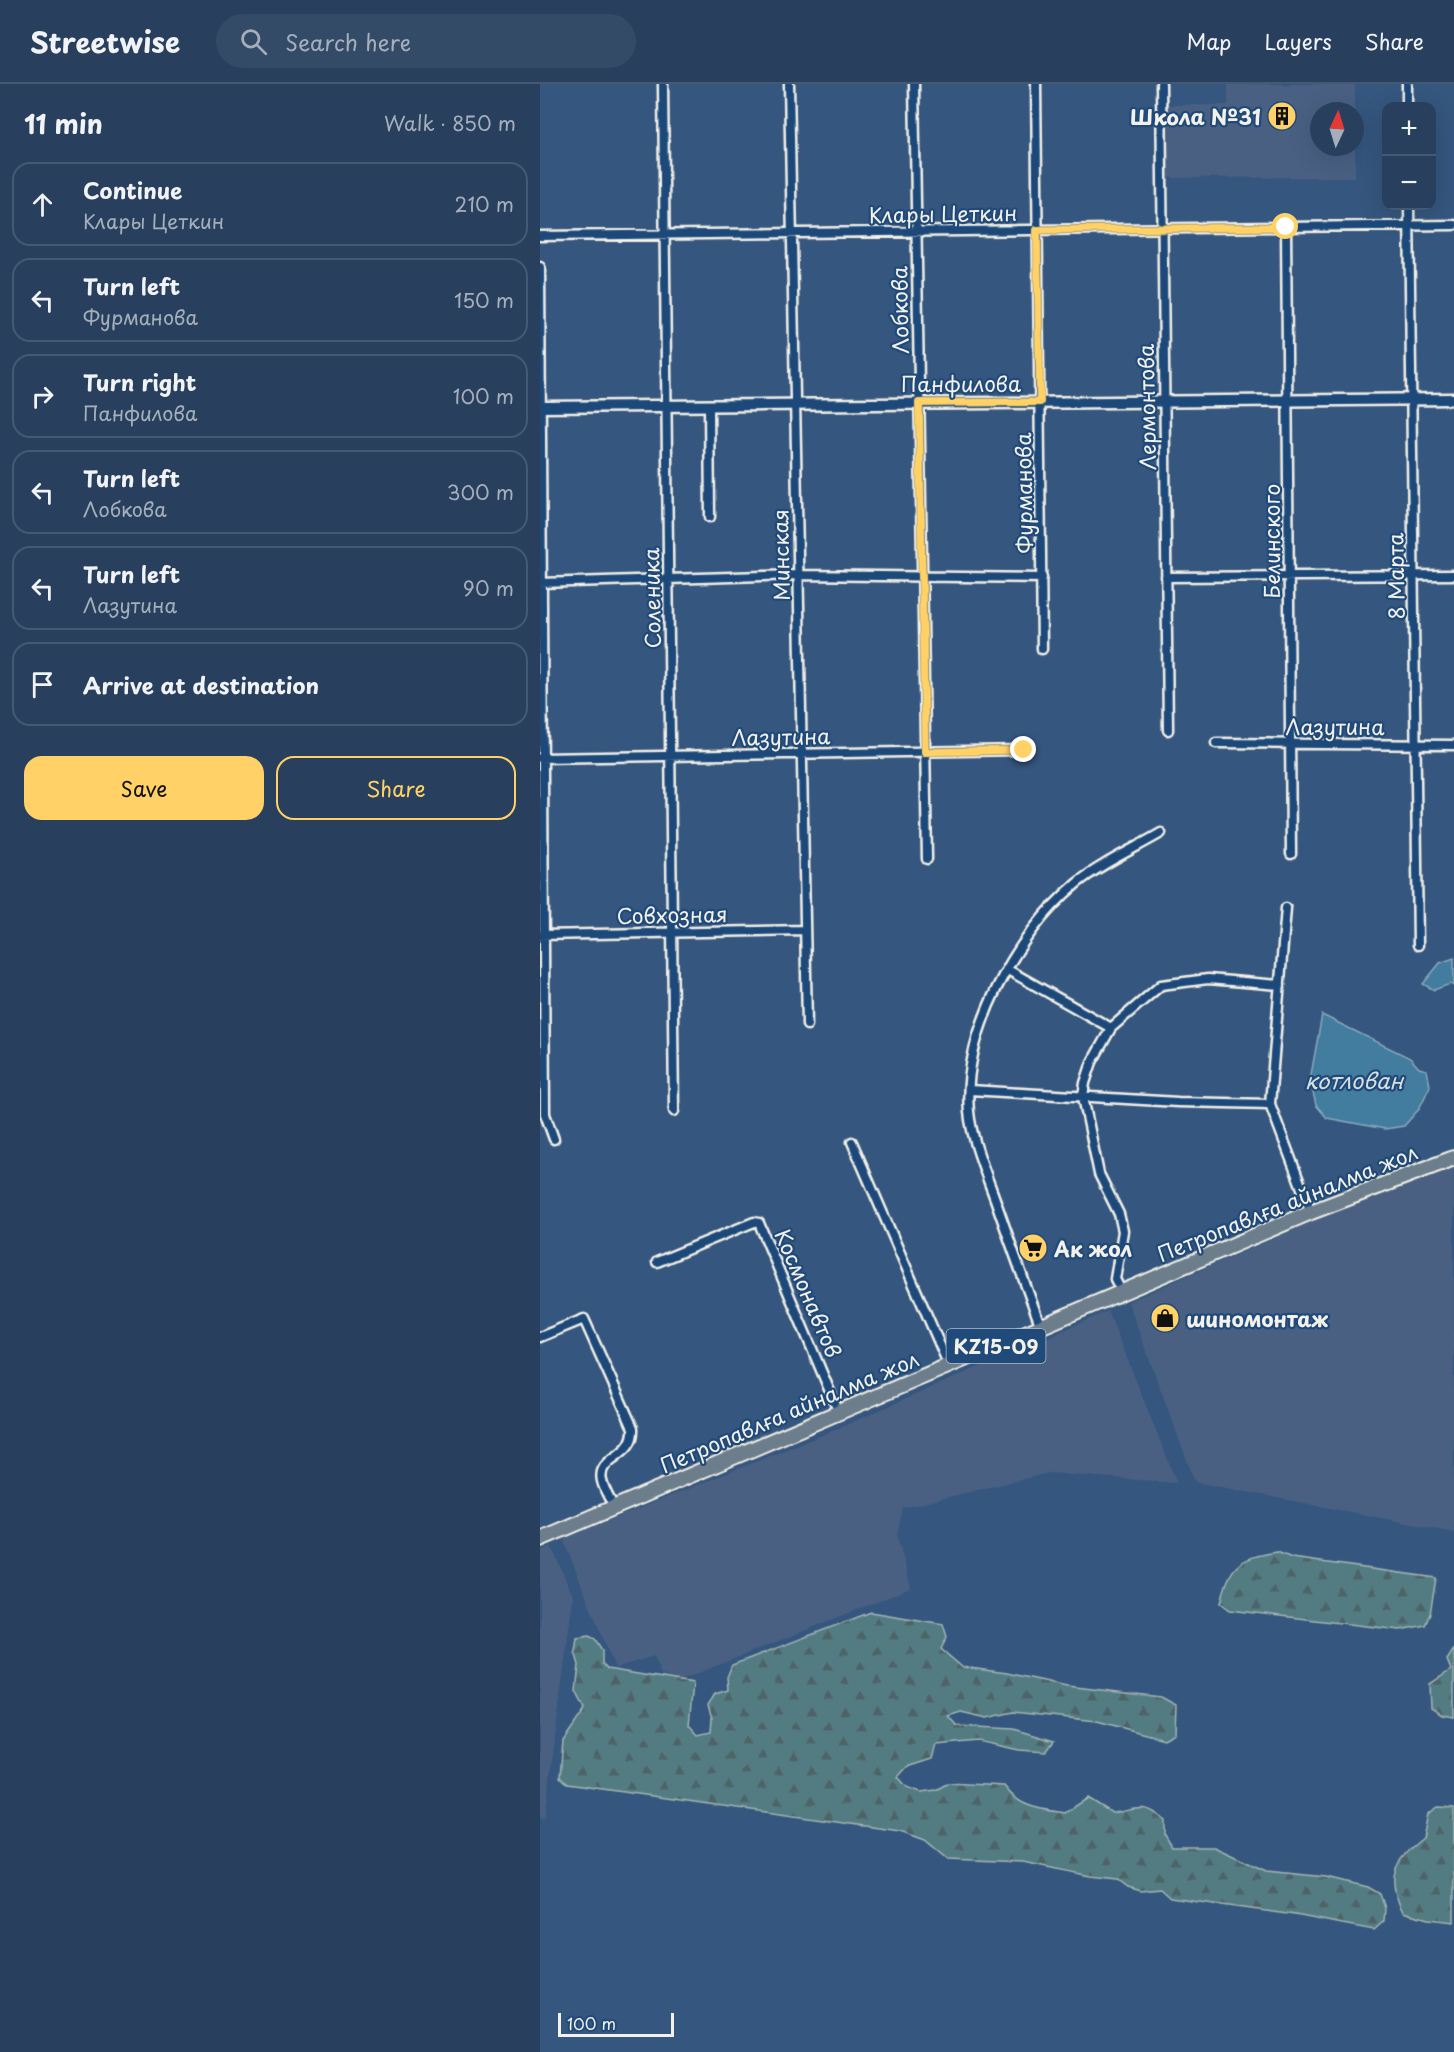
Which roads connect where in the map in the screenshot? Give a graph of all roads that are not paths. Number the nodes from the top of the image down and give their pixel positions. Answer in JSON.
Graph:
{"nodes":[{"id":1,"x":663,"y":84,"type":"edge"},
{"id":2,"x":789,"y":84,"type":"edge"},
{"id":3,"x":914,"y":84,"type":"edge"},
{"id":4,"x":1036,"y":84,"type":"edge"},
{"id":5,"x":1161,"y":84,"type":"edge"},
{"id":6,"x":1407,"y":84,"type":"edge"},
{"id":7,"x":1407,"y":102,"type":"edge"},
{"id":8,"x":1409,"y":210,"type":"edge"},
{"id":9,"x":1409,"y":225,"type":"junction"},
{"id":10,"x":1454,"y":225,"type":"edge"},
{"id":11,"x":1286,"y":227,"type":"junction"},
{"id":12,"x":1162,"y":228,"type":"junction"},
{"id":13,"x":1037,"y":230,"type":"junction"},
{"id":14,"x":916,"y":232,"type":"junction"},
{"id":15,"x":792,"y":233,"type":"junction"},
{"id":16,"x":665,"y":235,"type":"junction"},
{"id":17,"x":540,"y":236,"type":"edge"},
{"id":18,"x":540,"y":267,"type":"edge"},
{"id":19,"x":1411,"y":399,"type":"junction"},
{"id":20,"x":1454,"y":399,"type":"edge"},
{"id":21,"x":1288,"y":400,"type":"junction"},
{"id":22,"x":1164,"y":401,"type":"junction"},
{"id":23,"x":1040,"y":402,"type":"junction"},
{"id":24,"x":919,"y":403,"type":"junction"},
{"id":25,"x":795,"y":404,"type":"junction"},
{"id":26,"x":709,"y":405,"type":"junction"},
{"id":27,"x":666,"y":406,"type":"junction"},
{"id":28,"x":541,"y":407,"type":"edge"},
{"id":29,"x":710,"y":517,"type":"dead end"},
{"id":30,"x":1413,"y":575,"type":"junction"},
{"id":31,"x":1454,"y":575,"type":"edge"},
{"id":32,"x":798,"y":576,"type":"junction"},
{"id":33,"x":1289,"y":576,"type":"junction"},
{"id":34,"x":922,"y":577,"type":"junction"},
{"id":35,"x":1166,"y":577,"type":"junction"},
{"id":36,"x":1042,"y":578,"type":"junction"},
{"id":37,"x":668,"y":579,"type":"junction"},
{"id":38,"x":541,"y":583,"type":"edge"},
{"id":39,"x":1042,"y":649,"type":"dead end"},
{"id":40,"x":1168,"y":730,"type":"dead end"},
{"id":41,"x":1216,"y":743,"type":"dead end"},
{"id":42,"x":1290,"y":744,"type":"junction"},
{"id":43,"x":1416,"y":745,"type":"junction"},
{"id":44,"x":1454,"y":745,"type":"edge"},
{"id":45,"x":1024,"y":750,"type":"dead end"},
{"id":46,"x":925,"y":752,"type":"junction"},
{"id":47,"x":802,"y":754,"type":"junction"},
{"id":48,"x":670,"y":756,"type":"junction"},
{"id":49,"x":542,"y":758,"type":"edge"},
{"id":50,"x":1161,"y":832,"type":"dead end"},
{"id":51,"x":1292,"y":854,"type":"dead end"},
{"id":52,"x":927,"y":858,"type":"dead end"},
{"id":53,"x":1286,"y":908,"type":"dead end"},
{"id":54,"x":805,"y":930,"type":"junction"},
{"id":55,"x":672,"y":933,"type":"junction"},
{"id":56,"x":542,"y":935,"type":"edge"},
{"id":57,"x":1418,"y":945,"type":"dead end"},
{"id":58,"x":1008,"y":970,"type":"junction"},
{"id":59,"x":1280,"y":985,"type":"junction"},
{"id":60,"x":807,"y":1025,"type":"dead end"},
{"id":61,"x":1111,"y":1028,"type":"junction"},
{"id":62,"x":969,"y":1090,"type":"junction"},
{"id":63,"x":1083,"y":1097,"type":"junction"},
{"id":64,"x":1270,"y":1104,"type":"junction"},
{"id":65,"x":674,"y":1111,"type":"dead end"},
{"id":66,"x":554,"y":1139,"type":"dead end"},
{"id":67,"x":852,"y":1142,"type":"dead end"},
{"id":68,"x":1454,"y":1158,"type":"edge"},
{"id":69,"x":1311,"y":1212,"type":"junction"},
{"id":70,"x":657,"y":1262,"type":"dead end"},
{"id":71,"x":1122,"y":1293,"type":"junction"},
{"id":72,"x":1041,"y":1327,"type":"junction"},
{"id":73,"x":540,"y":1337,"type":"edge"},
{"id":74,"x":949,"y":1366,"type":"junction"},
{"id":75,"x":839,"y":1413,"type":"junction"},
{"id":76,"x":614,"y":1508,"type":"junction"},
{"id":77,"x":540,"y":1539,"type":"edge"}],
"edges":[{"from":1,"to":16,"type":"street","name":"Соленика"},
{"from":2,"to":15,"type":"street","name":"Минская"},
{"from":3,"to":14,"type":"street","name":"Лобкова"},
{"from":4,"to":13,"type":"street","name":"Фурманова"},
{"from":5,"to":12,"type":"street","name":"Лермонтова"},
{"from":6,"to":7,"type":"street"},
{"from":8,"to":9,"type":"street","name":"8 Марта"},
{"from":9,"to":10,"type":"street","name":"Клары Цеткин"},
{"from":9,"to":11,"type":"street","name":"Клары Цеткин"},
{"from":9,"to":19,"type":"street","name":"8 Марта"},
{"from":11,"to":12,"type":"street","name":"Клары Цеткин"},
{"from":11,"to":21,"type":"street","name":"Белинского"},
{"from":12,"to":13,"type":"street","name":"Клары Цеткин"},
{"from":12,"to":22,"type":"street","name":"Лермонтова"},
{"from":13,"to":14,"type":"street","name":"Клары Цеткин"},
{"from":13,"to":23,"type":"street","name":"Фурманова"},
{"from":14,"to":15,"type":"street","name":"Клары Цеткин"},
{"from":14,"to":24,"type":"street","name":"Лобкова"},
{"from":15,"to":16,"type":"street","name":"Клары Цеткин"},
{"from":15,"to":25,"type":"street","name":"Минская"},
{"from":16,"to":17,"type":"street","name":"Клары Цеткин"},
{"from":16,"to":27,"type":"street","name":"Соленика"},
{"from":18,"to":28,"type":"street"},
{"from":19,"to":20,"type":"street","name":"Панфилова"},
{"from":19,"to":21,"type":"street","name":"Панфилова"},
{"from":19,"to":30,"type":"street","name":"8 Марта"},
{"from":21,"to":22,"type":"street","name":"Панфилова"},
{"from":21,"to":33,"type":"street","name":"Белинского"},
{"from":22,"to":23,"type":"street","name":"Панфилова"},
{"from":22,"to":35,"type":"street","name":"Лермонтова"},
{"from":23,"to":24,"type":"street","name":"Панфилова"},
{"from":23,"to":36,"type":"street","name":"Фурманова"},
{"from":24,"to":25,"type":"street","name":"Панфилова"},
{"from":24,"to":34,"type":"street","name":"Лобкова"},
{"from":25,"to":26,"type":"street","name":"Панфилова"},
{"from":25,"to":32,"type":"street","name":"Минская"},
{"from":26,"to":27,"type":"street","name":"Панфилова"},
{"from":26,"to":29,"type":"street"},
{"from":27,"to":28,"type":"street","name":"Панфилова"},
{"from":27,"to":37,"type":"street","name":"Соленика"},
{"from":28,"to":38,"type":"street"},
{"from":30,"to":31,"type":"street"},
{"from":30,"to":33,"type":"street"},
{"from":30,"to":43,"type":"street","name":"8 Марта"},
{"from":32,"to":34,"type":"street"},
{"from":32,"to":37,"type":"street"},
{"from":32,"to":47,"type":"street","name":"Минская"},
{"from":33,"to":35,"type":"street"},
{"from":33,"to":42,"type":"street","name":"Белинского"},
{"from":34,"to":36,"type":"street"},
{"from":34,"to":46,"type":"street","name":"Лобкова"},
{"from":35,"to":40,"type":"street","name":"Лермонтова"},
{"from":36,"to":39,"type":"street","name":"Фурманова"},
{"from":37,"to":38,"type":"street"},
{"from":37,"to":48,"type":"street","name":"Соленика"},
{"from":38,"to":49,"type":"street"},
{"from":41,"to":42,"type":"street","name":"Лазутина"},
{"from":42,"to":43,"type":"street","name":"Лазутина"},
{"from":42,"to":51,"type":"street","name":"Белинского"},
{"from":43,"to":44,"type":"street","name":"Лазутина"},
{"from":43,"to":57,"type":"street","name":"8 Марта"},
{"from":45,"to":46,"type":"street","name":"Лазутина"},
{"from":46,"to":47,"type":"street","name":"Лазутина"},
{"from":46,"to":52,"type":"street","name":"Лобкова"},
{"from":47,"to":48,"type":"street","name":"Лазутина"},
{"from":47,"to":54,"type":"street","name":"Минская"},
{"from":48,"to":49,"type":"street","name":"Лазутина"},
{"from":48,"to":55,"type":"street","name":"Соленика"},
{"from":49,"to":56,"type":"street"},
{"from":50,"to":58,"type":"street"},
{"from":53,"to":59,"type":"street"},
{"from":54,"to":55,"type":"street","name":"Совхозная"},
{"from":54,"to":60,"type":"street","name":"Минская"},
{"from":55,"to":56,"type":"street","name":"Совхозная"},
{"from":55,"to":65,"type":"street","name":"Соленика"},
{"from":56,"to":66,"type":"street"},
{"from":58,"to":61,"type":"street"},
{"from":58,"to":62,"type":"street"},
{"from":59,"to":61,"type":"street"},
{"from":59,"to":64,"type":"street"},
{"from":61,"to":63,"type":"street"},
{"from":62,"to":63,"type":"street"},
{"from":62,"to":72,"type":"street"},
{"from":63,"to":64,"type":"street"},
{"from":63,"to":71,"type":"street"},
{"from":64,"to":69,"type":"street"},
{"from":67,"to":74,"type":"street"},
{"from":68,"to":69,"type":"highway","name":"Петропавлға айналма жол","number":"KZ15-09"},
{"from":69,"to":71,"type":"highway","name":"Петропавлға айналма жол","number":"KZ15-09"},
{"from":70,"to":75,"type":"street","name":"Космонавтов"},
{"from":71,"to":72,"type":"highway","name":"Петропавлға айналма жол","number":"KZ15-09"},
{"from":72,"to":74,"type":"highway","name":"Петропавлға айналма жол","number":"KZ15-09"},
{"from":73,"to":76,"type":"street"},
{"from":74,"to":75,"type":"highway","name":"Петропавлға айналма жол","number":"KZ15-09"},
{"from":75,"to":76,"type":"highway","name":"Петропавлға айналма жол","number":"KZ15-09"},
{"from":76,"to":77,"type":"highway","name":"Петропавлға айналма жол","number":"KZ15-09"}]}
